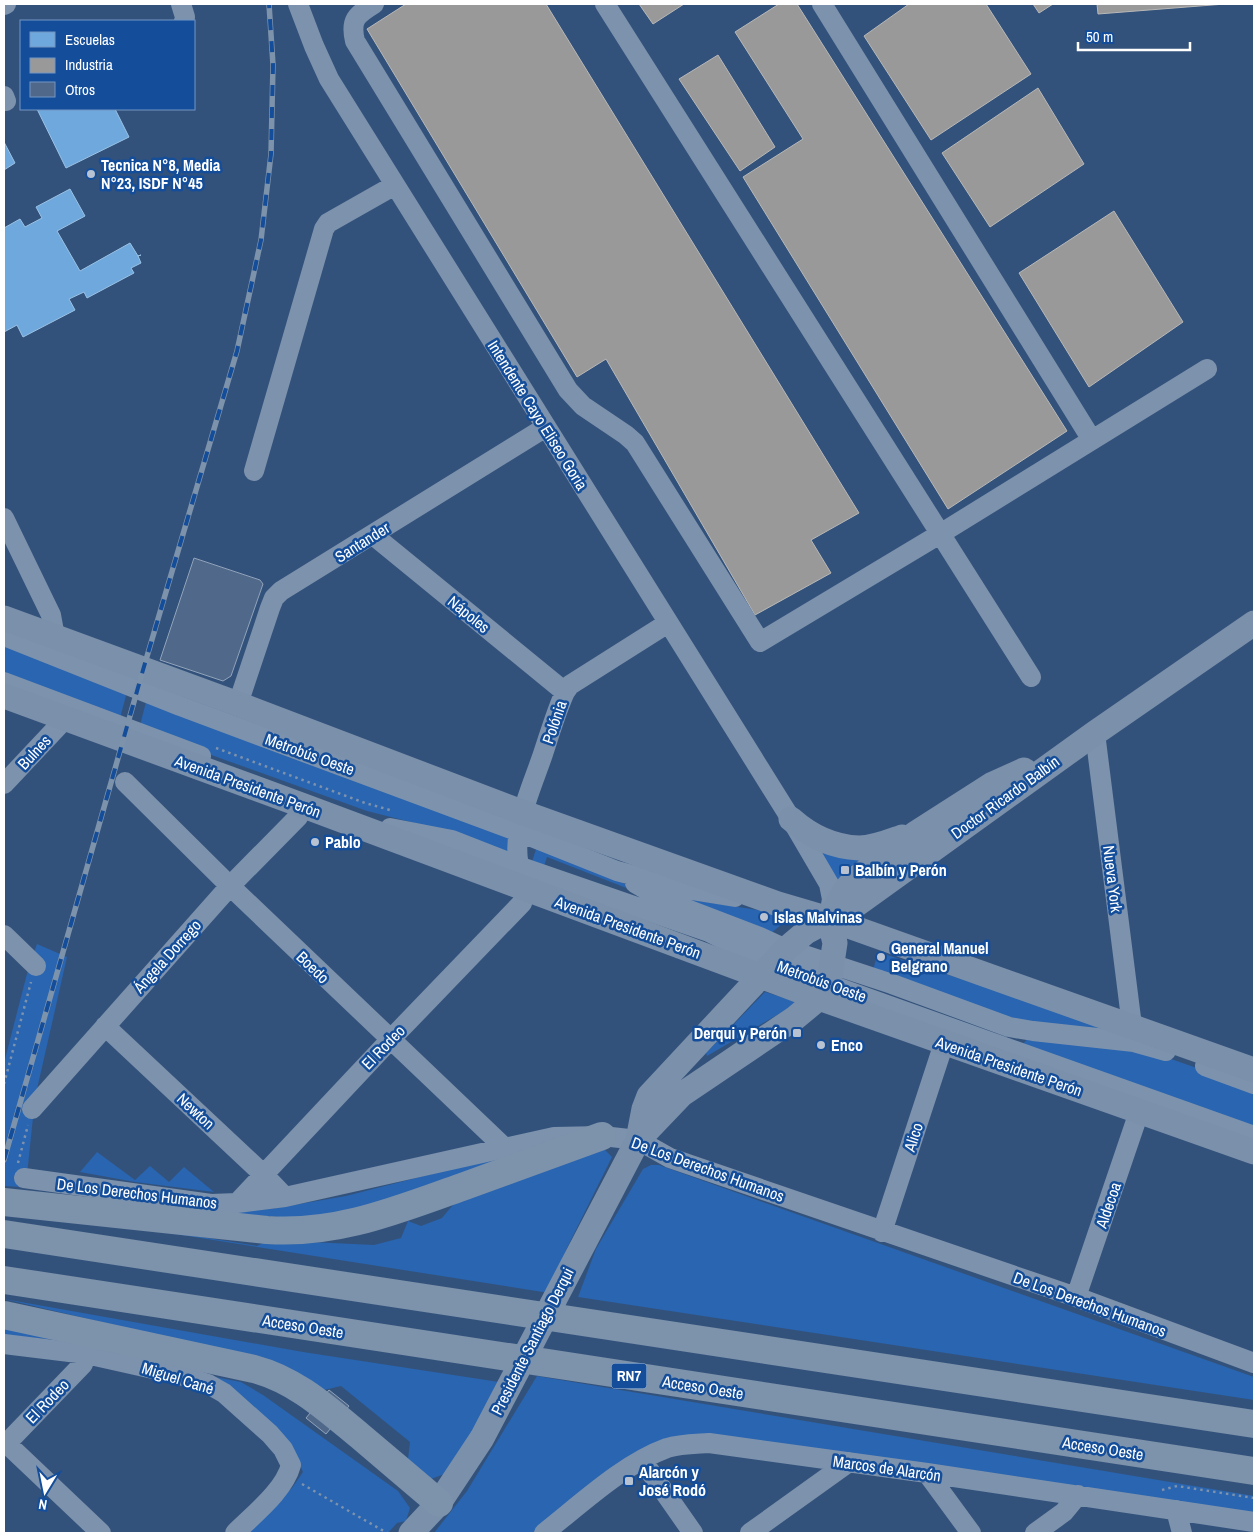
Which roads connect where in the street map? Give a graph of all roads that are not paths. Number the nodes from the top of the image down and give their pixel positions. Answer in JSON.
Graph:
{"nodes":[{"id":1,"x":181,"y":4,"type":"edge"},
{"id":2,"x":298,"y":4,"type":"edge"},
{"id":3,"x":374,"y":4,"type":"edge"},
{"id":4,"x":604,"y":4,"type":"edge"},
{"id":5,"x":822,"y":4,"type":"edge"},
{"id":6,"x":184,"y":20,"type":"edge"},
{"id":7,"x":395,"y":185,"type":"junction"},
{"id":8,"x":1207,"y":369,"type":"dead end"},
{"id":9,"x":546,"y":427,"type":"junction"},
{"id":10,"x":1092,"y":440,"type":"junction"},
{"id":11,"x":254,"y":471,"type":"dead end"},
{"id":12,"x":4,"y":518,"type":"edge"},
{"id":13,"x":940,"y":534,"type":"junction"},
{"id":14,"x":373,"y":535,"type":"junction"},
{"id":15,"x":4,"y":618,"type":"edge"},
{"id":16,"x":668,"y":623,"type":"junction"},
{"id":17,"x":1254,"y":623,"type":"edge"},
{"id":18,"x":4,"y":636,"type":"edge"},
{"id":19,"x":55,"y":637,"type":"junction"},
{"id":20,"x":1031,"y":677,"type":"dead end"},
{"id":21,"x":4,"y":682,"type":"edge"},
{"id":22,"x":565,"y":692,"type":"junction"},
{"id":23,"x":4,"y":696,"type":"edge"},
{"id":24,"x":238,"y":704,"type":"junction"},
{"id":25,"x":65,"y":719,"type":"junction"},
{"id":26,"x":1095,"y":733,"type":"junction"},
{"id":27,"x":1068,"y":752,"type":"junction"},
{"id":28,"x":125,"y":782,"type":"dead end"},
{"id":29,"x":4,"y":784,"type":"edge"},
{"id":30,"x":304,"y":806,"type":"junction"},
{"id":31,"x":791,"y":819,"type":"junction"},
{"id":32,"x":522,"y":823,"type":"junction"},
{"id":33,"x":390,"y":828,"type":"junction"},
{"id":34,"x":916,"y":833,"type":"junction"},
{"id":35,"x":518,"y":866,"type":"junction"},
{"id":36,"x":616,"y":872,"type":"junction"},
{"id":37,"x":230,"y":886,"type":"junction"},
{"id":38,"x":526,"y":890,"type":"junction"},
{"id":39,"x":778,"y":904,"type":"junction"},
{"id":40,"x":829,"y":919,"type":"junction"},
{"id":41,"x":4,"y":935,"type":"edge"},
{"id":42,"x":773,"y":963,"type":"junction"},
{"id":43,"x":36,"y":966,"type":"road end"},
{"id":44,"x":826,"y":982,"type":"junction"},
{"id":45,"x":105,"y":1026,"type":"junction"},
{"id":46,"x":1132,"y":1026,"type":"junction"},
{"id":47,"x":390,"y":1040,"type":"junction"},
{"id":48,"x":944,"y":1043,"type":"junction"},
{"id":49,"x":1254,"y":1070,"type":"edge"},
{"id":50,"x":1254,"y":1084,"type":"edge"},
{"id":51,"x":32,"y":1109,"type":"road end"},
{"id":52,"x":1140,"y":1112,"type":"junction"},
{"id":53,"x":602,"y":1136,"type":"junction"},
{"id":54,"x":1254,"y":1136,"type":"edge"},
{"id":55,"x":638,"y":1140,"type":"junction"},
{"id":56,"x":505,"y":1148,"type":"junction"},
{"id":57,"x":1254,"y":1152,"type":"edge"},
{"id":58,"x":21,"y":1172,"type":"road end"},
{"id":59,"x":263,"y":1174,"type":"junction"},
{"id":60,"x":286,"y":1197,"type":"junction"},
{"id":61,"x":4,"y":1202,"type":"edge"},
{"id":62,"x":237,"y":1203,"type":"junction"},
{"id":63,"x":882,"y":1232,"type":"junction"},
{"id":64,"x":4,"y":1234,"type":"edge"},
{"id":65,"x":4,"y":1280,"type":"edge"},
{"id":66,"x":1076,"y":1298,"type":"junction"},
{"id":67,"x":4,"y":1315,"type":"edge"},
{"id":68,"x":4,"y":1344,"type":"edge"},
{"id":69,"x":86,"y":1354,"type":"junction"},
{"id":70,"x":1254,"y":1363,"type":"edge"},
{"id":71,"x":1254,"y":1424,"type":"edge"},
{"id":72,"x":5,"y":1444,"type":"edge"},
{"id":73,"x":801,"y":1456,"type":"junction"},
{"id":74,"x":642,"y":1460,"type":"junction"},
{"id":75,"x":849,"y":1462,"type":"junction"},
{"id":76,"x":1254,"y":1471,"type":"edge"},
{"id":77,"x":927,"y":1473,"type":"junction"},
{"id":78,"x":807,"y":1493,"type":"junction"},
{"id":79,"x":1078,"y":1495,"type":"junction"},
{"id":80,"x":439,"y":1503,"type":"junction"},
{"id":81,"x":1176,"y":1510,"type":"junction"},
{"id":82,"x":1254,"y":1522,"type":"edge"},
{"id":83,"x":101,"y":1533,"type":"edge"},
{"id":84,"x":235,"y":1533,"type":"edge"},
{"id":85,"x":411,"y":1533,"type":"edge"},
{"id":86,"x":544,"y":1533,"type":"edge"},
{"id":87,"x":693,"y":1533,"type":"edge"},
{"id":88,"x":750,"y":1533,"type":"edge"},
{"id":89,"x":971,"y":1533,"type":"edge"},
{"id":90,"x":1034,"y":1533,"type":"edge"},
{"id":91,"x":1182,"y":1533,"type":"edge"}],
"edges":[{"from":1,"to":6,"type":"street"},
{"from":2,"to":7,"type":"street","name":"Intendente Cayo Eliseo Goria"},
{"from":3,"to":13,"type":"street"},
{"from":4,"to":13,"type":"street"},
{"from":5,"to":10,"type":"street"},
{"from":7,"to":9,"type":"street","name":"Intendente Cayo Eliseo Goria"},
{"from":7,"to":11,"type":"street"},
{"from":8,"to":10,"type":"street"},
{"from":9,"to":14,"type":"street","name":"Santander"},
{"from":9,"to":16,"type":"street","name":"Intendente Cayo Eliseo Goria"},
{"from":10,"to":13,"type":"street"},
{"from":12,"to":19,"type":"street"},
{"from":13,"to":20,"type":"street"},
{"from":14,"to":22,"type":"street","name":"Nápoles"},
{"from":14,"to":24,"type":"street","name":"Santander"},
{"from":15,"to":19,"type":"main road"},
{"from":16,"to":22,"type":"street","name":"Polónia"},
{"from":16,"to":31,"type":"street","name":"Intendente Cayo Eliseo Goria"},
{"from":17,"to":26,"type":"main road","name":"Doctor Ricardo Balbín"},
{"from":18,"to":32,"type":"street","name":"Metrobús Oeste"},
{"from":19,"to":24,"type":"main road"},
{"from":21,"to":33,"type":"street","name":"Metrobús Oeste"},
{"from":22,"to":32,"type":"street","name":"Polónia"},
{"from":23,"to":25,"type":"main road","name":"Avenida Presidente Perón"},
{"from":24,"to":32,"type":"main road"},
{"from":25,"to":29,"type":"street","name":"Bulnes"},
{"from":25,"to":30,"type":"main road","name":"Avenida Presidente Perón"},
{"from":26,"to":27,"type":"main road","name":"Doctor Ricardo Balbín"},
{"from":26,"to":46,"type":"street","name":"Nueva York"},
{"from":27,"to":34,"type":"main road"},
{"from":27,"to":40,"type":"main road","name":"Doctor Ricardo Balbín"},
{"from":28,"to":37,"type":"street","name":"Boedo"},
{"from":30,"to":37,"type":"street","name":"Ángela Dorrego"},
{"from":30,"to":38,"type":"main road","name":"Avenida Presidente Perón"},
{"from":31,"to":34,"type":"main road"},
{"from":31,"to":40,"type":"street","name":"Intendente Cayo Eliseo Goria"},
{"from":32,"to":35,"type":"street","name":"Polónia"},
{"from":32,"to":36,"type":"street","name":"Metrobús Oeste"},
{"from":32,"to":39,"type":"main road"},
{"from":33,"to":35,"type":"street","name":"Metrobús Oeste"},
{"from":33,"to":38,"type":"street","name":"Metrobús Oeste"},
{"from":34,"to":40,"type":"main road"},
{"from":35,"to":38,"type":"street","name":"Polónia"},
{"from":35,"to":42,"type":"street","name":"Metrobús Oeste"},
{"from":36,"to":39,"type":"street","name":"Metrobús Oeste"},
{"from":36,"to":42,"type":"street","name":"Metrobús Oeste"},
{"from":37,"to":45,"type":"street","name":"Ángela Dorrego"},
{"from":37,"to":47,"type":"street","name":"Boedo"},
{"from":38,"to":42,"type":"main road","name":"Avenida Presidente Perón"},
{"from":38,"to":47,"type":"street","name":"El Rodeo"},
{"from":39,"to":40,"type":"main road"},
{"from":40,"to":42,"type":"main road","name":"Doctor Ricardo Balbín"},
{"from":40,"to":44,"type":"main road"},
{"from":40,"to":46,"type":"main road"},
{"from":41,"to":43,"type":"street"},
{"from":42,"to":44,"type":"main road","name":"Avenida Presidente Perón"},
{"from":42,"to":44,"type":"street","name":"Metrobús Oeste"},
{"from":42,"to":55,"type":"main road","name":"Presidente Santiago Derqui"},
{"from":44,"to":48,"type":"main road","name":"Avenida Presidente Perón"},
{"from":44,"to":50,"type":"street","name":"Metrobús Oeste"},
{"from":44,"to":54,"type":"street","name":"Metrobús Oeste"},
{"from":44,"to":55,"type":"main road","name":"Presidente Santiago Derqui"},
{"from":45,"to":51,"type":"street","name":"Ángela Dorrego"},
{"from":45,"to":59,"type":"street","name":"Newton"},
{"from":46,"to":49,"type":"main road"},
{"from":47,"to":56,"type":"street","name":"Boedo"},
{"from":47,"to":59,"type":"street","name":"El Rodeo"},
{"from":48,"to":52,"type":"main road","name":"Avenida Presidente Perón"},
{"from":48,"to":63,"type":"street","name":"Alico"},
{"from":52,"to":57,"type":"main road","name":"Avenida Presidente Perón"},
{"from":52,"to":66,"type":"street","name":"Aldecoa"},
{"from":53,"to":55,"type":"street","name":"De Los Derechos Humanos"},
{"from":53,"to":56,"type":"street","name":"De Los Derechos Humanos"},
{"from":53,"to":61,"type":"highway"},
{"from":55,"to":63,"type":"street","name":"De Los Derechos Humanos"},
{"from":55,"to":80,"type":"main road","name":"Presidente Santiago Derqui"},
{"from":56,"to":60,"type":"street","name":"De Los Derechos Humanos"},
{"from":58,"to":62,"type":"street","name":"De Los Derechos Humanos"},
{"from":59,"to":60,"type":"street","name":"Newton"},
{"from":59,"to":62,"type":"street","name":"El Rodeo"},
{"from":60,"to":62,"type":"street","name":"De Los Derechos Humanos"},
{"from":63,"to":66,"type":"street","name":"De Los Derechos Humanos"},
{"from":64,"to":71,"type":"highway"},
{"from":65,"to":76,"type":"highway","name":"Acceso Oeste","number":"RN7"},
{"from":66,"to":70,"type":"street","name":"De Los Derechos Humanos"},
{"from":67,"to":80,"type":"highway"},
{"from":68,"to":69,"type":"street","name":"Miguel Cané"},
{"from":69,"to":72,"type":"street","name":"El Rodeo"},
{"from":69,"to":84,"type":"street","name":"Miguel Cané"},
{"from":72,"to":83,"type":"street"},
{"from":73,"to":74,"type":"street","name":"Marcos de Alarcón"},
{"from":73,"to":75,"type":"street","name":"Marcos de Alarcón"},
{"from":73,"to":78,"type":"street"},
{"from":74,"to":86,"type":"street","name":"Marcos de Alarcón"},
{"from":74,"to":87,"type":"street"},
{"from":75,"to":77,"type":"street","name":"Marcos de Alarcón"},
{"from":75,"to":78,"type":"street"},
{"from":77,"to":79,"type":"street","name":"Marcos de Alarcón"},
{"from":77,"to":89,"type":"street"},
{"from":78,"to":88,"type":"street"},
{"from":79,"to":81,"type":"street","name":"Marcos de Alarcón"},
{"from":79,"to":90,"type":"street"},
{"from":80,"to":85,"type":"main road","name":"Presidente Santiago Derqui"},
{"from":81,"to":82,"type":"street","name":"Marcos de Alarcón"},
{"from":81,"to":91,"type":"street"}]}
